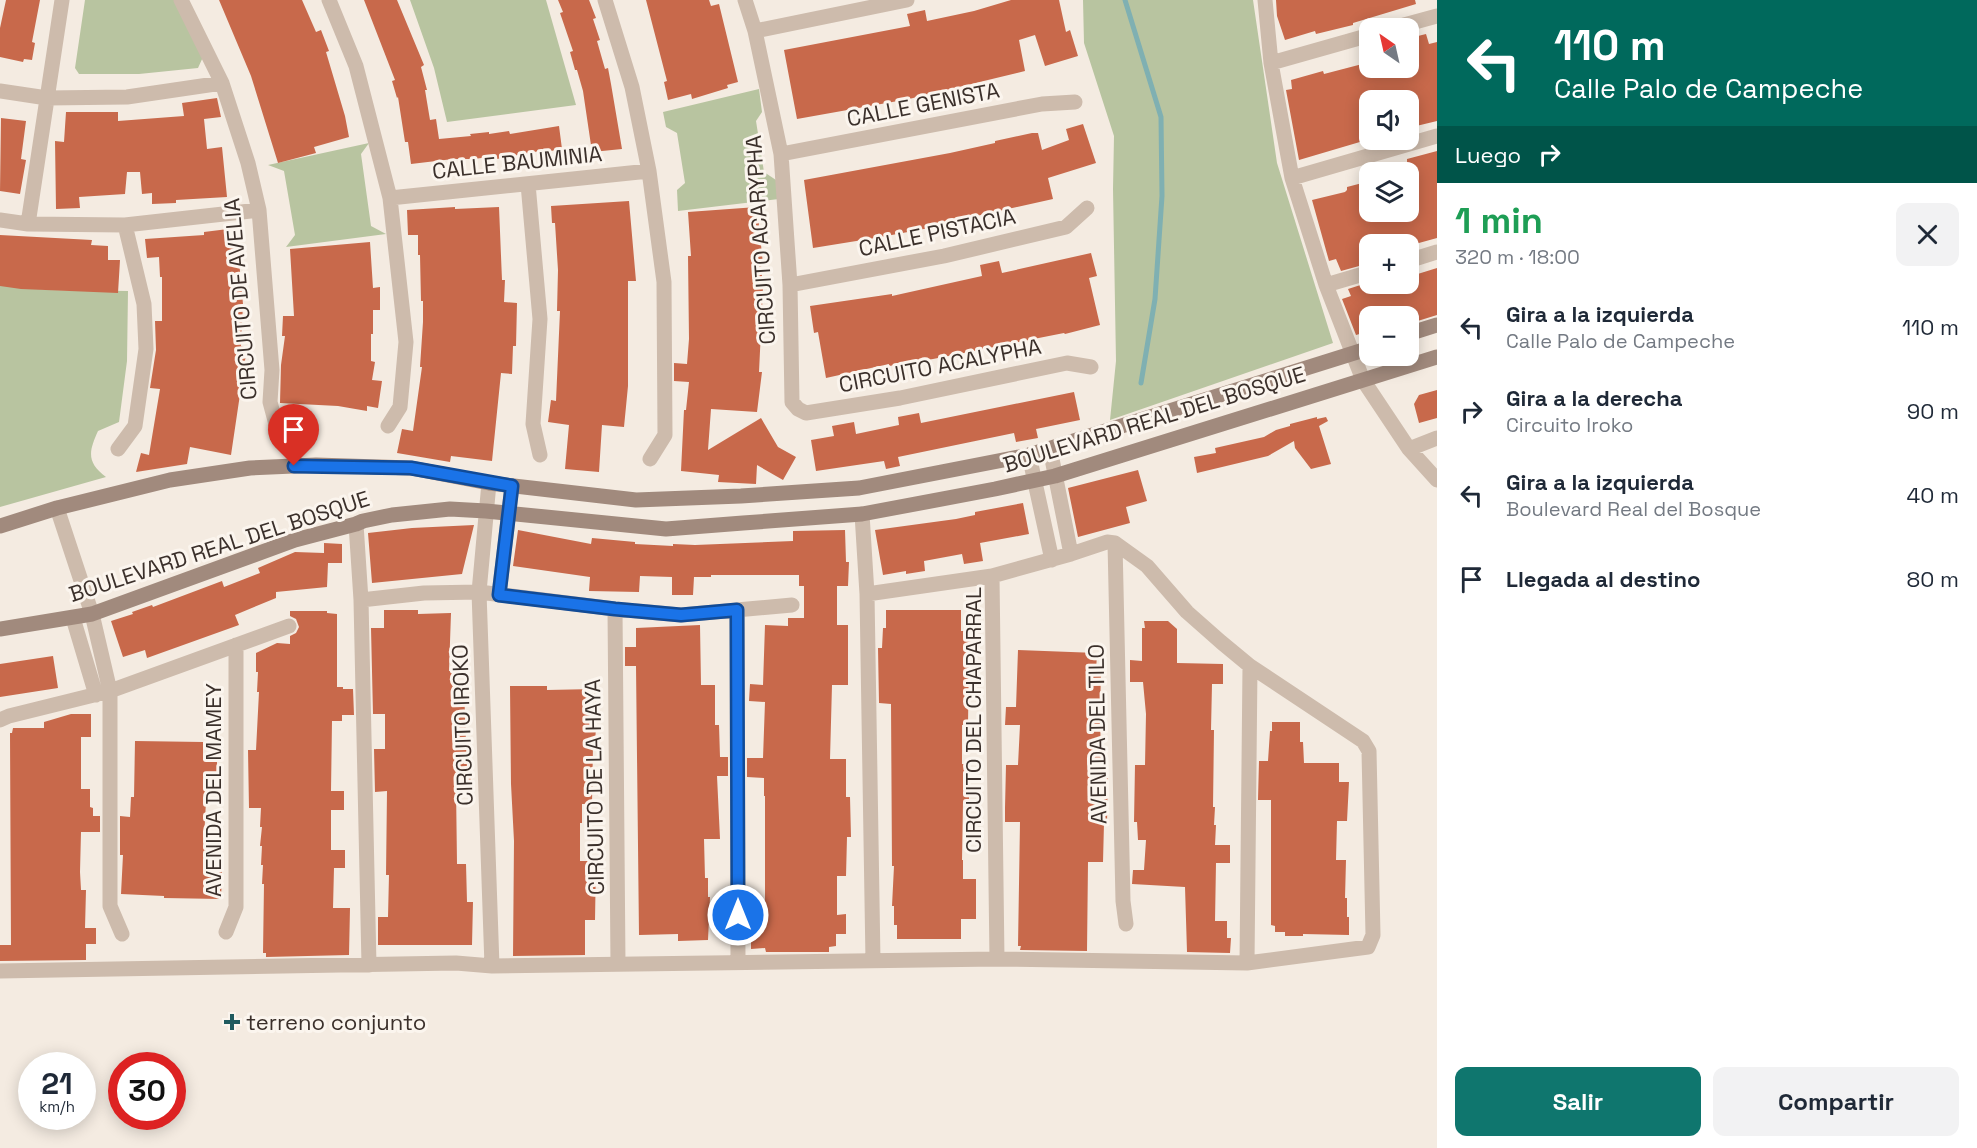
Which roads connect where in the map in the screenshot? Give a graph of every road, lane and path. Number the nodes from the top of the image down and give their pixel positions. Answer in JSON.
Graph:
{"nodes":[{"id":1,"x":62,"y":0,"type":"edge"},
{"id":2,"x":181,"y":0,"type":"edge"},
{"id":3,"x":328,"y":0,"type":"edge"},
{"id":4,"x":605,"y":0,"type":"edge"},
{"id":5,"x":746,"y":0,"type":"edge"},
{"id":6,"x":907,"y":0,"type":"edge"},
{"id":7,"x":1265,"y":0,"type":"edge"},
{"id":8,"x":1437,"y":16,"type":"edge"},
{"id":9,"x":1419,"y":21,"type":"edge"},
{"id":10,"x":755,"y":31,"type":"junction"},
{"id":11,"x":1359,"y":38,"type":"edge"},
{"id":12,"x":1271,"y":63,"type":"junction"},
{"id":13,"x":222,"y":84,"type":"junction"},
{"id":14,"x":0,"y":91,"type":"edge"},
{"id":15,"x":47,"y":98,"type":"junction"},
{"id":16,"x":1075,"y":102,"type":"dead end"},
{"id":17,"x":1437,"y":136,"type":"edge"},
{"id":18,"x":781,"y":154,"type":"junction"},
{"id":19,"x":649,"y":171,"type":"junction"},
{"id":20,"x":1292,"y":178,"type":"junction"},
{"id":21,"x":528,"y":184,"type":"junction"},
{"id":22,"x":390,"y":198,"type":"junction"},
{"id":23,"x":1087,"y":208,"type":"dead end"},
{"id":24,"x":259,"y":210,"type":"junction"},
{"id":25,"x":0,"y":220,"type":"edge"},
{"id":26,"x":28,"y":224,"type":"junction"},
{"id":27,"x":125,"y":225,"type":"junction"},
{"id":28,"x":1437,"y":252,"type":"edge"},
{"id":29,"x":1419,"y":258,"type":"edge"},
{"id":30,"x":1359,"y":275,"type":"edge"},
{"id":31,"x":790,"y":285,"type":"junction"},
{"id":32,"x":1326,"y":285,"type":"junction"},
{"id":33,"x":1437,"y":325,"type":"edge"},
{"id":34,"x":1419,"y":331,"type":"edge"},
{"id":35,"x":1359,"y":351,"type":"edge"},
{"id":36,"x":1353,"y":353,"type":"junction"},
{"id":37,"x":1437,"y":357,"type":"edge"},
{"id":38,"x":1091,"y":367,"type":"dead end"},
{"id":39,"x":1363,"y":380,"type":"junction"},
{"id":40,"x":798,"y":409,"type":"joint"},
{"id":41,"x":388,"y":426,"type":"dead end"},
{"id":42,"x":277,"y":428,"type":"dead end"},
{"id":43,"x":1437,"y":438,"type":"edge"},
{"id":44,"x":118,"y":449,"type":"dead end"},
{"id":45,"x":1050,"y":449,"type":"junction"},
{"id":46,"x":1409,"y":449,"type":"junction"},
{"id":47,"x":540,"y":454,"type":"dead end"},
{"id":48,"x":1029,"y":455,"type":"junction"},
{"id":49,"x":650,"y":459,"type":"dead end"},
{"id":50,"x":1055,"y":476,"type":"junction"},
{"id":51,"x":1437,"y":480,"type":"edge"},
{"id":52,"x":1036,"y":481,"type":"junction"},
{"id":53,"x":489,"y":483,"type":"junction"},
{"id":54,"x":512,"y":486,"type":"junction"},
{"id":55,"x":57,"y":508,"type":"junction"},
{"id":56,"x":486,"y":511,"type":"junction"},
{"id":57,"x":509,"y":513,"type":"junction"},
{"id":58,"x":862,"y":514,"type":"junction"},
{"id":59,"x":356,"y":524,"type":"junction"},
{"id":60,"x":0,"y":526,"type":"edge"},
{"id":61,"x":1115,"y":543,"type":"junction"},
{"id":62,"x":1071,"y":555,"type":"junction"},
{"id":63,"x":1052,"y":560,"type":"junction"},
{"id":64,"x":992,"y":576,"type":"junction"},
{"id":65,"x":480,"y":592,"type":"junction"},
{"id":66,"x":867,"y":594,"type":"junction"},
{"id":67,"x":499,"y":595,"type":"junction"},
{"id":68,"x":361,"y":600,"type":"junction"},
{"id":69,"x":792,"y":605,"type":"dead end"},
{"id":70,"x":615,"y":609,"type":"junction"},
{"id":71,"x":737,"y":610,"type":"junction"},
{"id":72,"x":92,"y":614,"type":"junction"},
{"id":73,"x":74,"y":618,"type":"junction"},
{"id":74,"x":289,"y":626,"type":"dead end"},
{"id":75,"x":0,"y":629,"type":"edge"},
{"id":76,"x":236,"y":645,"type":"junction"},
{"id":77,"x":1250,"y":666,"type":"junction"},
{"id":78,"x":103,"y":693,"type":"junction"},
{"id":79,"x":0,"y":720,"type":"edge"},
{"id":80,"x":1126,"y":924,"type":"dead end"},
{"id":81,"x":226,"y":932,"type":"dead end"},
{"id":82,"x":122,"y":934,"type":"dead end"},
{"id":83,"x":997,"y":959,"type":"junction"},
{"id":84,"x":873,"y":961,"type":"junction"},
{"id":85,"x":738,"y":962,"type":"junction"},
{"id":86,"x":1248,"y":963,"type":"junction"},
{"id":87,"x":618,"y":964,"type":"junction"},
{"id":88,"x":369,"y":965,"type":"junction"},
{"id":89,"x":492,"y":966,"type":"junction"},
{"id":90,"x":0,"y":971,"type":"edge"}],
"edges":[{"from":1,"to":15,"type":"street"},
{"from":2,"to":13,"type":"street","name":"CIRCUITO DE AVELIA"},
{"from":3,"to":22,"type":"street"},
{"from":4,"to":19,"type":"street"},
{"from":5,"to":10,"type":"street"},
{"from":6,"to":10,"type":"street"},
{"from":7,"to":12,"type":"street"},
{"from":8,"to":9,"type":"street"},
{"from":10,"to":18,"type":"street","name":"CIRCUITO ACARYPHA"},
{"from":11,"to":12,"type":"street"},
{"from":12,"to":20,"type":"street"},
{"from":13,"to":15,"type":"street"},
{"from":13,"to":24,"type":"street","name":"CIRCUITO DE AVELIA"},
{"from":14,"to":15,"type":"street"},
{"from":15,"to":26,"type":"street"},
{"from":16,"to":18,"type":"street","name":"CALLE GENISTA"},
{"from":17,"to":20,"type":"street"},
{"from":18,"to":31,"type":"street","name":"CIRCUITO ACARYPHA"},
{"from":19,"to":21,"type":"street","name":"CALLE BAUMINIA"},
{"from":19,"to":49,"type":"street"},
{"from":20,"to":32,"type":"street"},
{"from":21,"to":22,"type":"street","name":"CALLE BAUMINIA"},
{"from":21,"to":47,"type":"street"},
{"from":22,"to":41,"type":"street"},
{"from":23,"to":31,"type":"street","name":"CALLE PISTACIA"},
{"from":24,"to":27,"type":"street"},
{"from":24,"to":42,"type":"street","name":"CIRCUITO DE AVELIA"},
{"from":25,"to":26,"type":"street"},
{"from":26,"to":27,"type":"street"},
{"from":27,"to":44,"type":"street"},
{"from":28,"to":29,"type":"street"},
{"from":30,"to":32,"type":"street"},
{"from":31,"to":40,"type":"street","name":"CIRCUITO ACARYPHA"},
{"from":32,"to":36,"type":"street"},
{"from":33,"to":34,"type":"street"},
{"from":35,"to":36,"type":"street","name":"BOULEVARD REAL DEL BOSQUE"},
{"from":36,"to":39,"type":"street"},
{"from":36,"to":45,"type":"street","name":"BOULEVARD REAL DEL BOSQUE"},
{"from":37,"to":39,"type":"street","name":"BOULEVARD REAL DEL BOSQUE"},
{"from":38,"to":40,"type":"street","name":"CIRCUITO ACALYPHA"},
{"from":39,"to":46,"type":"street"},
{"from":39,"to":50,"type":"street","name":"BOULEVARD REAL DEL BOSQUE"},
{"from":43,"to":46,"type":"street"},
{"from":45,"to":48,"type":"street","name":"BOULEVARD REAL DEL BOSQUE"},
{"from":45,"to":50,"type":"street"},
{"from":46,"to":51,"type":"street"},
{"from":48,"to":52,"type":"street"},
{"from":48,"to":54,"type":"street","name":"BOULEVARD REAL DEL BOSQUE"},
{"from":50,"to":52,"type":"street","name":"BOULEVARD REAL DEL BOSQUE"},
{"from":50,"to":62,"type":"street"},
{"from":52,"to":58,"type":"street","name":"BOULEVARD REAL DEL BOSQUE"},
{"from":52,"to":63,"type":"street"},
{"from":53,"to":54,"type":"street","name":"BOULEVARD REAL DEL BOSQUE"},
{"from":53,"to":55,"type":"street","name":"BOULEVARD REAL DEL BOSQUE"},
{"from":53,"to":56,"type":"street","name":"CIRCUITO IROKO"},
{"from":54,"to":57,"type":"street"},
{"from":55,"to":60,"type":"street","name":"BOULEVARD REAL DEL BOSQUE"},
{"from":55,"to":72,"type":"street"},
{"from":56,"to":57,"type":"street","name":"BOULEVARD REAL DEL BOSQUE"},
{"from":56,"to":59,"type":"street","name":"BOULEVARD REAL DEL BOSQUE"},
{"from":56,"to":65,"type":"street","name":"CIRCUITO IROKO"},
{"from":57,"to":58,"type":"street","name":"BOULEVARD REAL DEL BOSQUE"},
{"from":57,"to":67,"type":"street"},
{"from":58,"to":66,"type":"street"},
{"from":59,"to":68,"type":"street"},
{"from":59,"to":72,"type":"street","name":"BOULEVARD REAL DEL BOSQUE"},
{"from":61,"to":62,"type":"street","name":"CIRCUITO DEL CHAPARRAL"},
{"from":61,"to":77,"type":"street"},
{"from":61,"to":80,"type":"street","name":"AVENIDA DEL TILO"},
{"from":62,"to":63,"type":"street","name":"CIRCUITO DEL CHAPARRAL"},
{"from":63,"to":64,"type":"street","name":"CIRCUITO DEL CHAPARRAL"},
{"from":64,"to":66,"type":"street"},
{"from":64,"to":83,"type":"street","name":"CIRCUITO DEL CHAPARRAL"},
{"from":65,"to":67,"type":"street"},
{"from":65,"to":68,"type":"street"},
{"from":65,"to":89,"type":"street","name":"CIRCUITO IROKO"},
{"from":66,"to":84,"type":"street"},
{"from":67,"to":70,"type":"street"},
{"from":68,"to":88,"type":"street"},
{"from":69,"to":71,"type":"street"},
{"from":70,"to":71,"type":"street"},
{"from":70,"to":87,"type":"street","name":"CIRCUITO DE LA HAYA"},
{"from":71,"to":85,"type":"street"},
{"from":72,"to":73,"type":"street","name":"BOULEVARD REAL DEL BOSQUE"},
{"from":72,"to":78,"type":"street"},
{"from":73,"to":75,"type":"street","name":"BOULEVARD REAL DEL BOSQUE"},
{"from":73,"to":78,"type":"street"},
{"from":74,"to":76,"type":"street"},
{"from":76,"to":78,"type":"street"},
{"from":76,"to":81,"type":"street","name":"AVENIDA DEL MAMEY"},
{"from":77,"to":86,"type":"street"},
{"from":77,"to":86,"type":"street"},
{"from":78,"to":79,"type":"street"},
{"from":78,"to":82,"type":"street"},
{"from":83,"to":84,"type":"street"},
{"from":83,"to":86,"type":"street"},
{"from":84,"to":85,"type":"street"},
{"from":85,"to":87,"type":"street"},
{"from":87,"to":89,"type":"street"},
{"from":88,"to":89,"type":"street"},
{"from":88,"to":90,"type":"street"}]}
